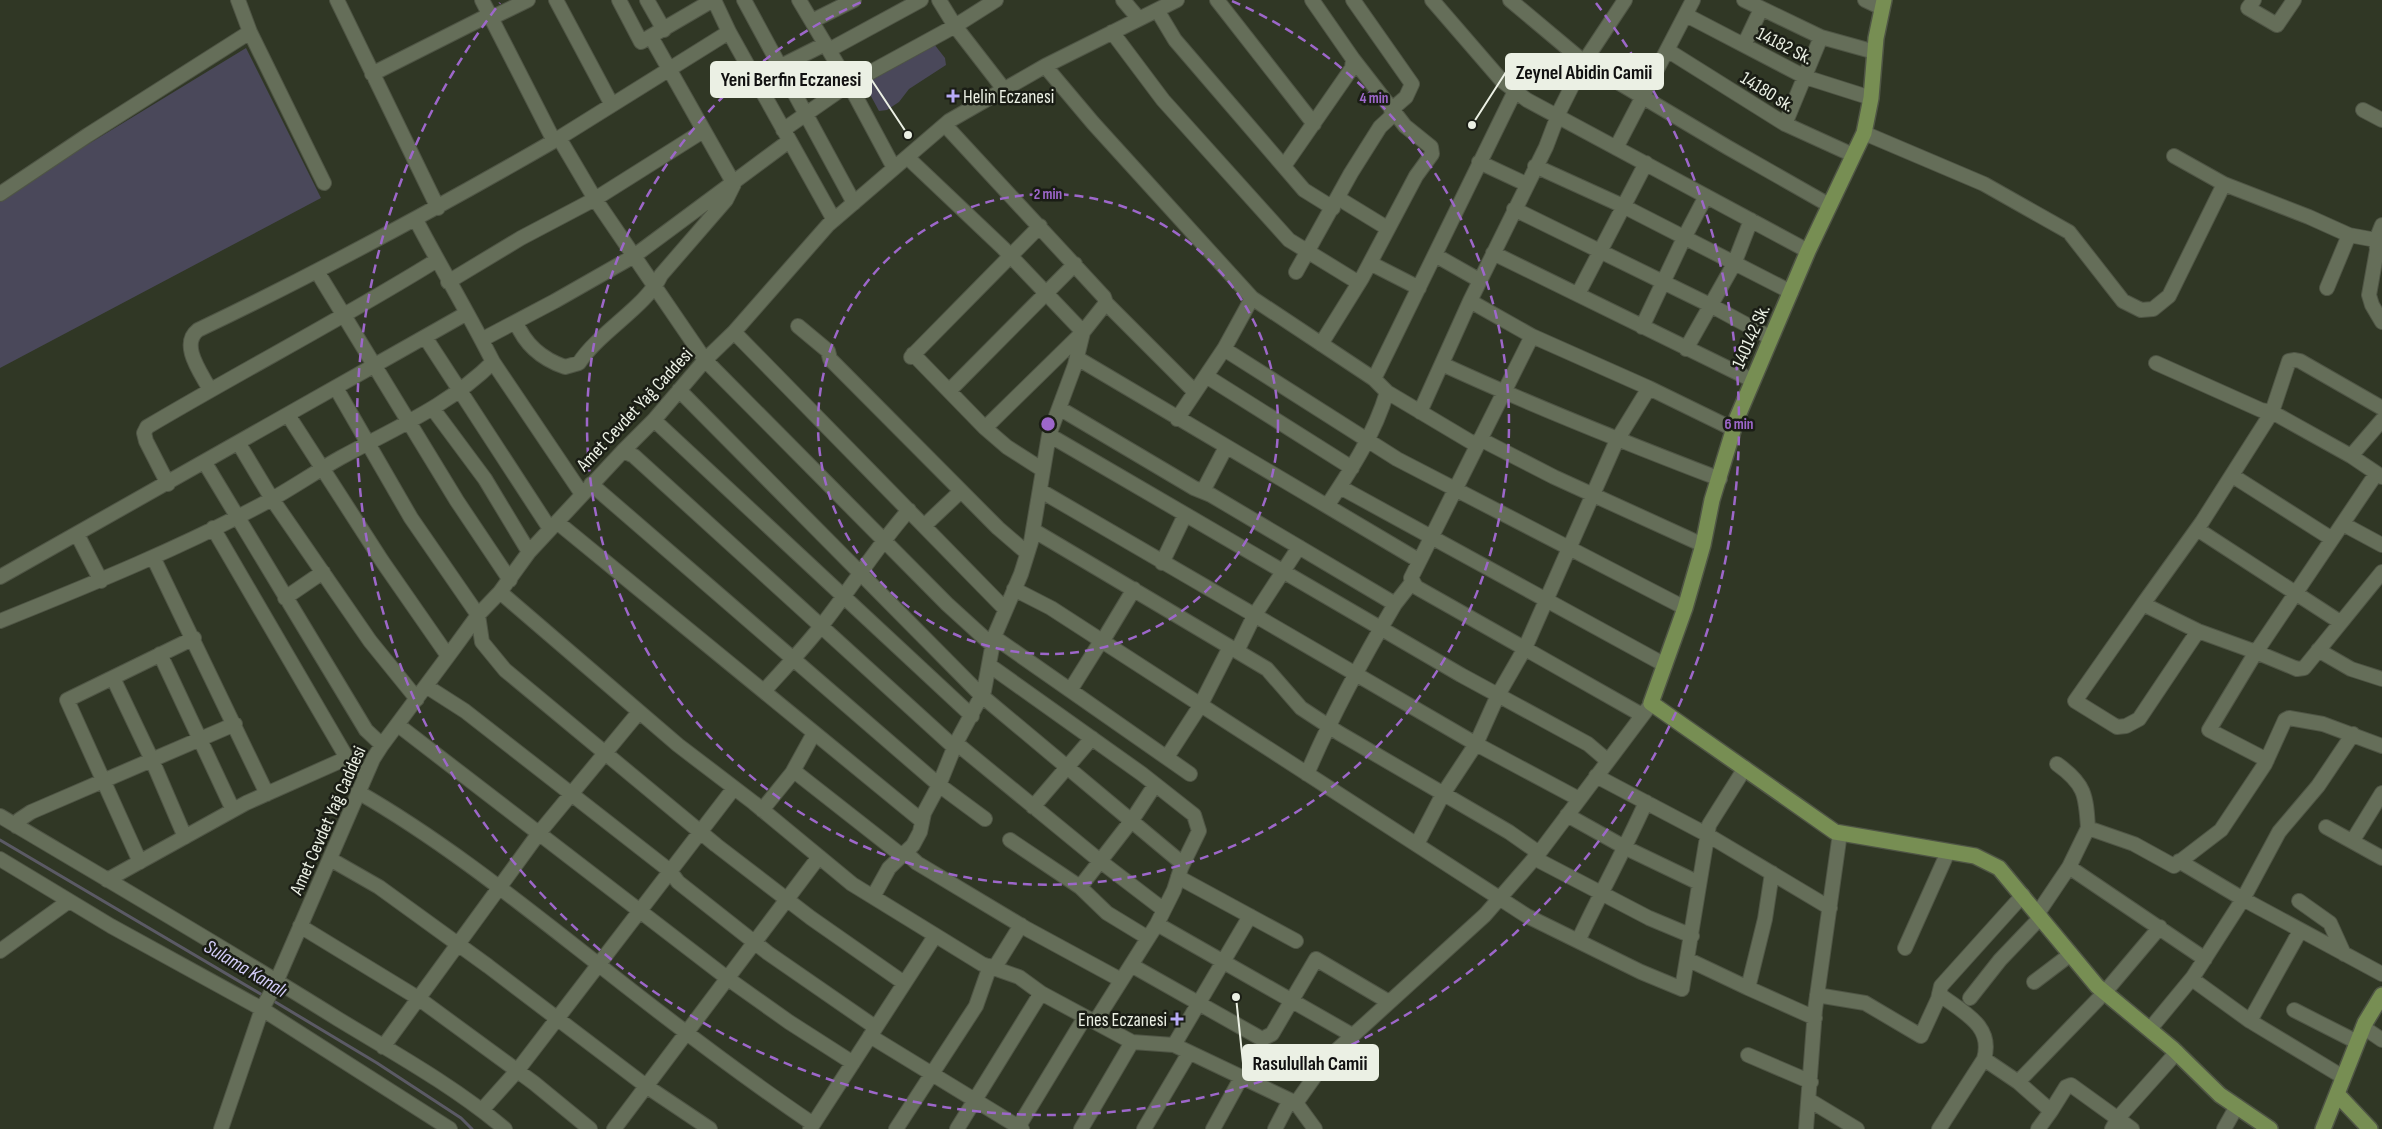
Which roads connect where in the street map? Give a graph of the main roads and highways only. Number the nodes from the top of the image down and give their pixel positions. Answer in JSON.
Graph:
{"nodes":[{"id":1,"x":1883,"y":4,"type":"edge"},
{"id":2,"x":2382,"y":994,"type":"edge"},
{"id":3,"x":2337,"y":1094,"type":"junction"},
{"id":4,"x":2270,"y":1129,"type":"edge"},
{"id":5,"x":2323,"y":1129,"type":"edge"},
{"id":6,"x":2370,"y":1129,"type":"edge"}],
"edges":[{"from":1,"to":4,"type":"main road","name":"140142 Sk."},
{"from":2,"to":3,"type":"main road"},
{"from":3,"to":5,"type":"main road"},
{"from":3,"to":6,"type":"main road"}]}
